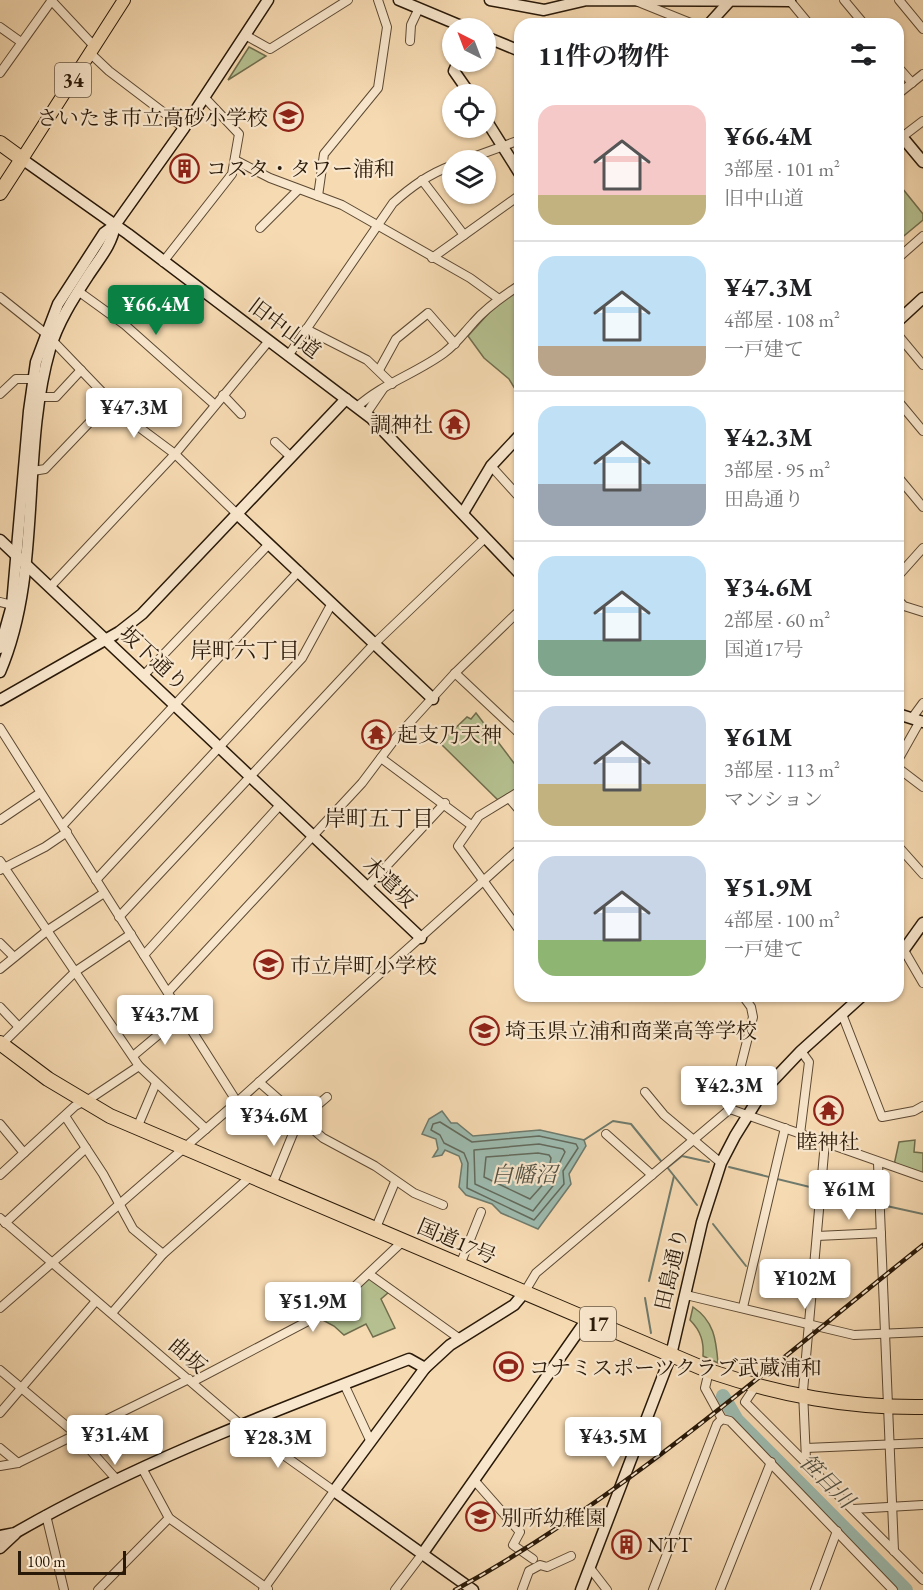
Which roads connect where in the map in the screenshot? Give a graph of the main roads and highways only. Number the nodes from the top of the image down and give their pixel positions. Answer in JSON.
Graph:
{"nodes":[{"id":1,"x":124,"y":0,"type":"edge"},
{"id":2,"x":0,"y":143,"type":"edge"},
{"id":3,"x":22,"y":159,"type":"junction"},
{"id":4,"x":0,"y":193,"type":"edge"},
{"id":5,"x":1,"y":1043,"type":"edge"},
{"id":6,"x":923,"y":1407,"type":"edge"}],
"edges":[{"from":1,"to":3,"type":"main road","number":"34"},
{"from":2,"to":3,"type":"highway","name":"旧中山道"},
{"from":3,"to":4,"type":"highway"},
{"from":5,"to":6,"type":"highway","name":"国道17号","number":"17"}]}
